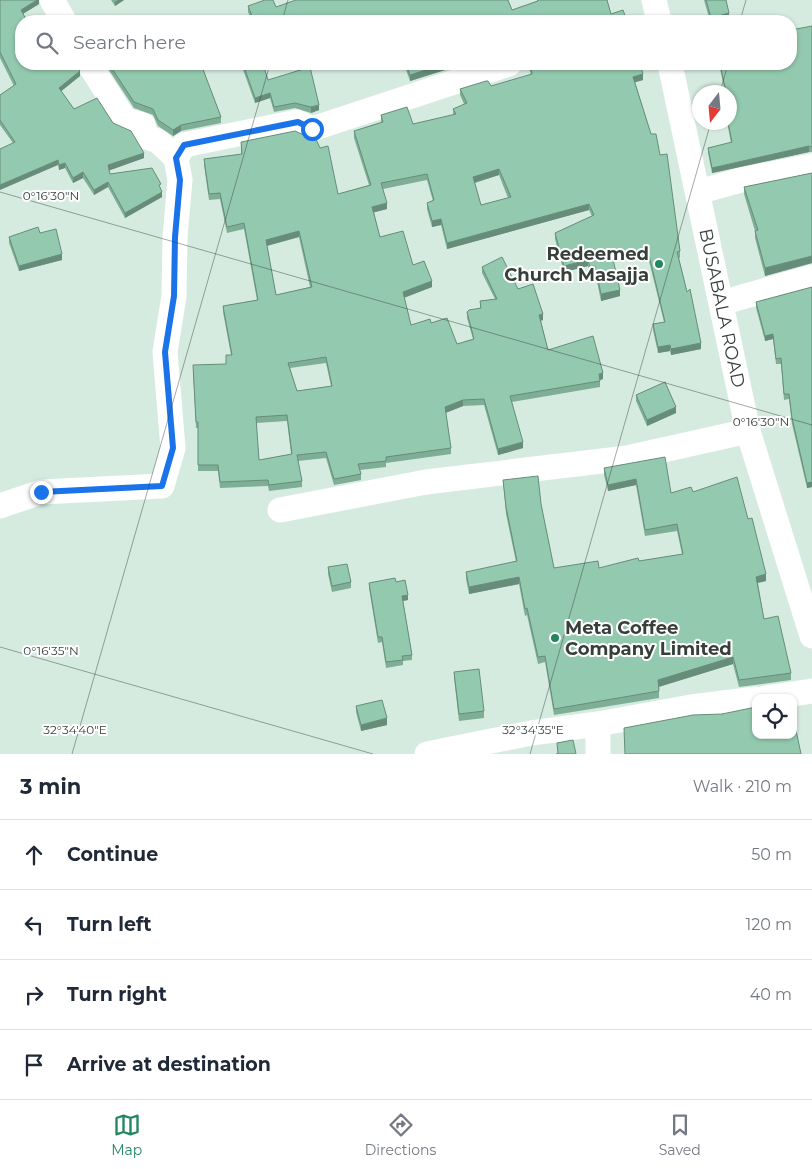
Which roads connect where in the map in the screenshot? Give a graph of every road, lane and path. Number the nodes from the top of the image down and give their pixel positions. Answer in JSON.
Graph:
{"nodes":[{"id":1,"x":52,"y":0,"type":"edge"},
{"id":2,"x":654,"y":0,"type":"edge"},
{"id":3,"x":61,"y":15,"type":"edge"},
{"id":4,"x":658,"y":15,"type":"edge"},
{"id":5,"x":93,"y":70,"type":"edge"},
{"id":6,"x":491,"y":70,"type":"edge"},
{"id":7,"x":671,"y":70,"type":"edge"},
{"id":8,"x":176,"y":158,"type":"junction"},
{"id":9,"x":812,"y":166,"type":"edge"},
{"id":10,"x":698,"y":192,"type":"junction"},
{"id":11,"x":812,"y":277,"type":"edge"},
{"id":12,"x":721,"y":302,"type":"junction"},
{"id":13,"x":748,"y":431,"type":"junction"},
{"id":14,"x":0,"y":506,"type":"edge"},
{"id":15,"x":280,"y":510,"type":"dead end"},
{"id":16,"x":812,"y":636,"type":"edge"},
{"id":17,"x":812,"y":690,"type":"edge"},
{"id":18,"x":788,"y":694,"type":"edge"},
{"id":19,"x":752,"y":699,"type":"edge"},
{"id":20,"x":598,"y":724,"type":"junction"},
{"id":21,"x":427,"y":754,"type":"edge"},
{"id":22,"x":598,"y":754,"type":"edge"}],
"edges":[{"from":1,"to":3,"type":"street"},
{"from":2,"to":4,"type":"street"},
{"from":5,"to":8,"type":"street"},
{"from":6,"to":8,"type":"street"},
{"from":7,"to":10,"type":"street","name":"BUSABALA ROAD"},
{"from":8,"to":14,"type":"street"},
{"from":9,"to":10,"type":"street"},
{"from":10,"to":12,"type":"street","name":"BUSABALA ROAD"},
{"from":11,"to":12,"type":"street"},
{"from":12,"to":13,"type":"street","name":"BUSABALA ROAD"},
{"from":13,"to":15,"type":"street"},
{"from":13,"to":16,"type":"street","name":"BUSABALA ROAD"},
{"from":17,"to":18,"type":"street"},
{"from":19,"to":20,"type":"street"},
{"from":20,"to":21,"type":"street"},
{"from":20,"to":22,"type":"street"}]}
